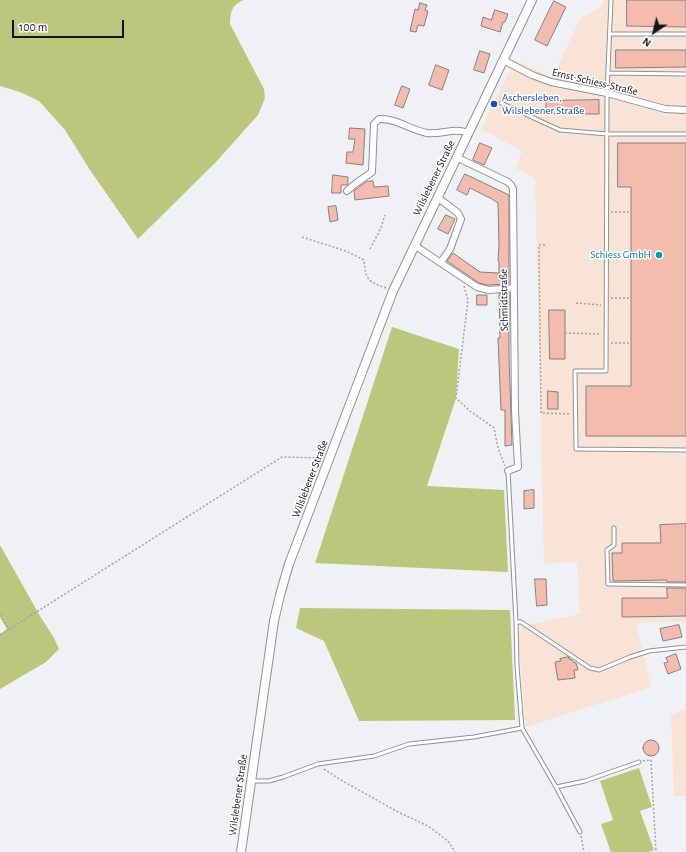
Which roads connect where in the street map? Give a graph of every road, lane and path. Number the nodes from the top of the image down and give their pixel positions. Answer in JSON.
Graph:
{"nodes":[{"id":1,"x":532,"y":0,"type":"edge"},
{"id":2,"x":611,"y":0,"type":"edge"},
{"id":3,"x":610,"y":34,"type":"junction"},
{"id":4,"x":686,"y":34,"type":"edge"},
{"id":5,"x":503,"y":60,"type":"junction"},
{"id":6,"x":608,"y":73,"type":"junction"},
{"id":7,"x":686,"y":74,"type":"edge"},
{"id":8,"x":607,"y":93,"type":"junction"},
{"id":9,"x":501,"y":103,"type":"dead end"},
{"id":10,"x":686,"y":110,"type":"edge"},
{"id":11,"x":468,"y":133,"type":"junction"},
{"id":12,"x":607,"y":134,"type":"junction"},
{"id":13,"x":686,"y":134,"type":"edge"},
{"id":14,"x":456,"y":157,"type":"junction"},
{"id":15,"x":347,"y":191,"type":"dead end"},
{"id":16,"x":437,"y":198,"type":"junction"},
{"id":17,"x":607,"y":212,"type":"junction"},
{"id":18,"x":631,"y":212,"type":"dead end"},
{"id":19,"x":385,"y":215,"type":"dead end"},
{"id":20,"x":302,"y":237,"type":"dead end"},
{"id":21,"x":545,"y":245,"type":"dead end"},
{"id":22,"x":412,"y":248,"type":"junction"},
{"id":23,"x":370,"y":249,"type":"dead end"},
{"id":24,"x":441,"y":262,"type":"junction"},
{"id":25,"x":457,"y":275,"type":"junction"},
{"id":26,"x":514,"y":288,"type":"junction"},
{"id":27,"x":393,"y":291,"type":"junction"},
{"id":28,"x":607,"y":298,"type":"junction"},
{"id":29,"x":631,"y":298,"type":"dead end"},
{"id":30,"x":576,"y":303,"type":"dead end"},
{"id":31,"x":606,"y":305,"type":"junction"},
{"id":32,"x":565,"y":333,"type":"dead end"},
{"id":33,"x":606,"y":334,"type":"junction"},
{"id":34,"x":606,"y":342,"type":"junction"},
{"id":35,"x":631,"y":343,"type":"dead end"},
{"id":36,"x":575,"y":414,"type":"junction"},
{"id":37,"x":686,"y":450,"type":"edge"},
{"id":38,"x":329,"y":460,"type":"junction"},
{"id":39,"x":508,"y":471,"type":"junction"},
{"id":40,"x":614,"y":528,"type":"dead end"},
{"id":41,"x":686,"y":585,"type":"edge"},
{"id":42,"x":0,"y":615,"type":"edge"},
{"id":43,"x":516,"y":622,"type":"junction"},
{"id":44,"x":9,"y":630,"type":"junction"},
{"id":45,"x":0,"y":636,"type":"edge"},
{"id":46,"x":686,"y":647,"type":"edge"},
{"id":47,"x":522,"y":728,"type":"junction"},
{"id":48,"x":640,"y":762,"type":"joint"},
{"id":49,"x":318,"y":764,"type":"junction"},
{"id":50,"x":252,"y":780,"type":"junction"},
{"id":51,"x":556,"y":787,"type":"junction"},
{"id":52,"x":580,"y":832,"type":"joint"},
{"id":53,"x":241,"y":852,"type":"edge"},
{"id":54,"x":455,"y":852,"type":"edge"},
{"id":55,"x":584,"y":852,"type":"edge"},
{"id":56,"x":656,"y":852,"type":"edge"}],
"edges":[{"from":1,"to":5,"type":"street","name":"Wilslebener Straße"},
{"from":2,"to":3,"type":"lane"},
{"from":3,"to":4,"type":"lane"},
{"from":3,"to":6,"type":"lane"},
{"from":5,"to":8,"type":"street","name":"Ernst-Schiess-Straße"},
{"from":5,"to":11,"type":"street","name":"Wilslebener Straße"},
{"from":6,"to":7,"type":"lane"},
{"from":6,"to":8,"type":"lane"},
{"from":8,"to":10,"type":"street","name":"Ernst-Schiess-Straße"},
{"from":8,"to":12,"type":"lane"},
{"from":9,"to":12,"type":"lane"},
{"from":11,"to":14,"type":"street","name":"Wilslebener Straße"},
{"from":11,"to":15,"type":"street","name":"Wilslebener Straße"},
{"from":12,"to":13,"type":"lane"},
{"from":12,"to":17,"type":"lane"},
{"from":14,"to":16,"type":"street","name":"Wilslebener Straße"},
{"from":14,"to":26,"type":"street","name":"Schmidtstraße"},
{"from":16,"to":22,"type":"street","name":"Wilslebener Straße"},
{"from":16,"to":24,"type":"street"},
{"from":17,"to":18,"type":"path"},
{"from":17,"to":28,"type":"lane"},
{"from":19,"to":23,"type":"path"},
{"from":20,"to":27,"type":"path"},
{"from":21,"to":36,"type":"path"},
{"from":22,"to":24,"type":"street"},
{"from":22,"to":27,"type":"street","name":"Wilslebener Straße"},
{"from":24,"to":25,"type":"street"},
{"from":25,"to":26,"type":"street"},
{"from":25,"to":39,"type":"path"},
{"from":26,"to":39,"type":"street","name":"Schmidtstraße"},
{"from":27,"to":38,"type":"street","name":"Wilslebener Straße"},
{"from":28,"to":29,"type":"path"},
{"from":28,"to":31,"type":"lane"},
{"from":30,"to":31,"type":"path"},
{"from":31,"to":33,"type":"lane"},
{"from":32,"to":33,"type":"path"},
{"from":33,"to":34,"type":"lane"},
{"from":34,"to":35,"type":"path"},
{"from":34,"to":36,"type":"lane"},
{"from":36,"to":37,"type":"lane"},
{"from":38,"to":44,"type":"path"},
{"from":38,"to":50,"type":"street","name":"Wilslebener Straße"},
{"from":39,"to":43,"type":"lane"},
{"from":40,"to":41,"type":"lane"},
{"from":42,"to":44,"type":"path"},
{"from":43,"to":46,"type":"lane"},
{"from":43,"to":47,"type":"lane"},
{"from":44,"to":45,"type":"path"},
{"from":47,"to":49,"type":"lane"},
{"from":47,"to":51,"type":"lane"},
{"from":48,"to":51,"type":"lane"},
{"from":48,"to":56,"type":"path"},
{"from":49,"to":50,"type":"lane"},
{"from":49,"to":54,"type":"path"},
{"from":50,"to":53,"type":"street","name":"Wilslebener Straße"},
{"from":51,"to":52,"type":"lane"},
{"from":52,"to":55,"type":"path"}]}
